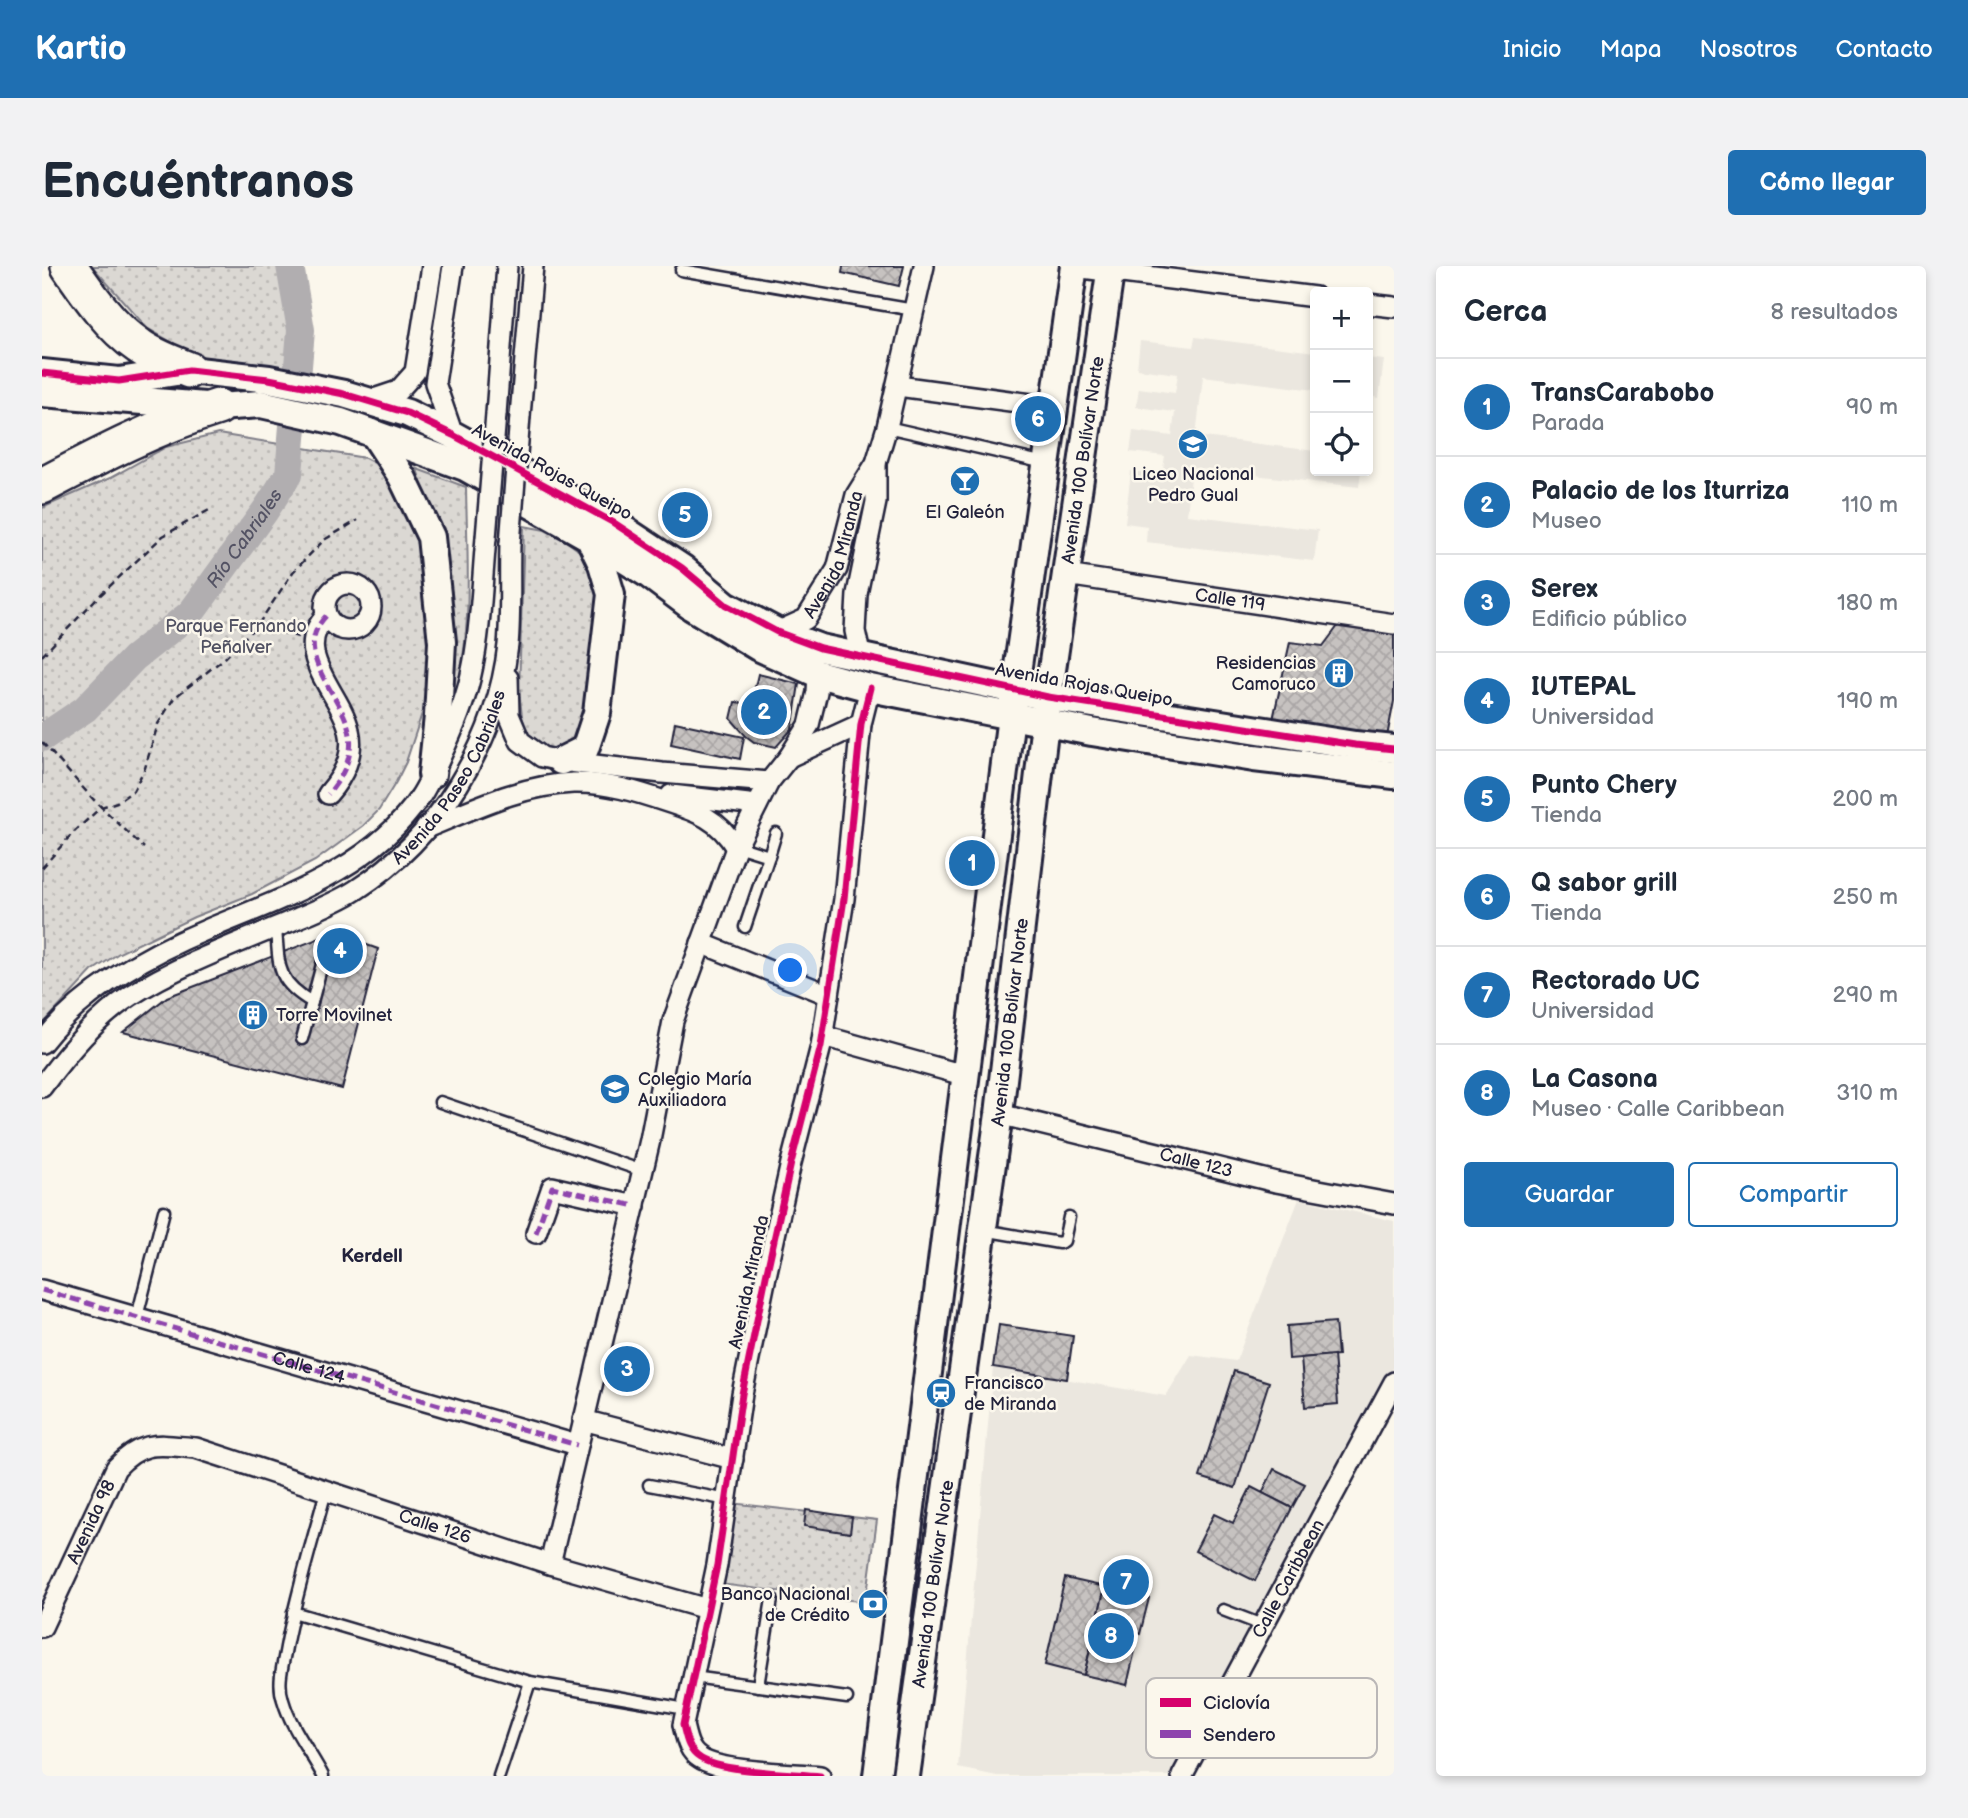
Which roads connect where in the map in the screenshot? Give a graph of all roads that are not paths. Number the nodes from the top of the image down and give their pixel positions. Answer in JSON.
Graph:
{"nodes":[{"id":1,"x":69,"y":266,"type":"edge"},
{"id":2,"x":432,"y":266,"type":"edge"},
{"id":3,"x":453,"y":266,"type":"edge"},
{"id":4,"x":507,"y":266,"type":"edge"},
{"id":5,"x":533,"y":266,"type":"edge"},
{"id":6,"x":924,"y":266,"type":"edge"},
{"id":7,"x":1074,"y":266,"type":"edge"},
{"id":8,"x":1111,"y":269,"type":"edge"},
{"id":9,"x":681,"y":270,"type":"dead end"},
{"id":10,"x":1310,"y":296,"type":"edge"},
{"id":11,"x":1373,"y":304,"type":"edge"},
{"id":12,"x":1394,"y":307,"type":"edge"},
{"id":13,"x":915,"y":310,"type":"junction"},
{"id":14,"x":189,"y":370,"type":"junction"},
{"id":15,"x":42,"y":373,"type":"edge"},
{"id":16,"x":898,"y":386,"type":"junction"},
{"id":17,"x":265,"y":392,"type":"junction"},
{"id":18,"x":42,"y":393,"type":"edge"},
{"id":19,"x":356,"y":398,"type":"junction"},
{"id":20,"x":218,"y":407,"type":"junction"},
{"id":21,"x":1054,"y":407,"type":"junction"},
{"id":22,"x":887,"y":427,"type":"junction"},
{"id":23,"x":374,"y":434,"type":"junction"},
{"id":24,"x":453,"y":435,"type":"junction"},
{"id":25,"x":876,"y":463,"type":"junction"},
{"id":26,"x":1046,"y":463,"type":"junction"},
{"id":27,"x":42,"y":486,"type":"edge"},
{"id":28,"x":589,"y":537,"type":"junction"},
{"id":29,"x":1066,"y":575,"type":"junction"},
{"id":30,"x":326,"y":616,"type":"dead end"},
{"id":31,"x":1394,"y":624,"type":"edge"},
{"id":32,"x":777,"y":632,"type":"junction"},
{"id":33,"x":508,"y":645,"type":"junction"},
{"id":34,"x":861,"y":658,"type":"junction"},
{"id":35,"x":818,"y":674,"type":"junction"},
{"id":36,"x":870,"y":688,"type":"junction"},
{"id":37,"x":1015,"y":690,"type":"junction"},
{"id":38,"x":1048,"y":697,"type":"junction"},
{"id":39,"x":1011,"y":716,"type":"junction"},
{"id":40,"x":1044,"y":723,"type":"junction"},
{"id":41,"x":861,"y":724,"type":"junction"},
{"id":42,"x":1394,"y":749,"type":"edge"},
{"id":43,"x":789,"y":757,"type":"junction"},
{"id":44,"x":561,"y":761,"type":"junction"},
{"id":45,"x":432,"y":774,"type":"junction"},
{"id":46,"x":1394,"y":775,"type":"edge"},
{"id":47,"x":769,"y":782,"type":"junction"},
{"id":48,"x":632,"y":790,"type":"junction"},
{"id":49,"x":328,"y":794,"type":"dead end"},
{"id":50,"x":757,"y":804,"type":"junction"},
{"id":51,"x":425,"y":829,"type":"junction"},
{"id":52,"x":776,"y":833,"type":"dead end"},
{"id":53,"x":736,"y":847,"type":"junction"},
{"id":54,"x":769,"y":856,"type":"junction"},
{"id":55,"x":745,"y":927,"type":"dead end"},
{"id":56,"x":275,"y":928,"type":"junction"},
{"id":57,"x":701,"y":943,"type":"junction"},
{"id":58,"x":325,"y":953,"type":"dead end"},
{"id":59,"x":829,"y":995,"type":"junction"},
{"id":60,"x":312,"y":1002,"type":"junction"},
{"id":61,"x":823,"y":1036,"type":"junction"},
{"id":62,"x":302,"y":1039,"type":"dead end"},
{"id":63,"x":42,"y":1043,"type":"edge"},
{"id":64,"x":967,"y":1076,"type":"junction"},
{"id":65,"x":42,"y":1087,"type":"edge"},
{"id":66,"x":440,"y":1102,"type":"dead end"},
{"id":67,"x":999,"y":1114,"type":"junction"},
{"id":68,"x":643,"y":1171,"type":"junction"},
{"id":69,"x":1394,"y":1203,"type":"edge"},
{"id":70,"x":635,"y":1206,"type":"junction"},
{"id":71,"x":164,"y":1211,"type":"dead end"},
{"id":72,"x":1069,"y":1216,"type":"dead end"},
{"id":73,"x":983,"y":1230,"type":"junction"},
{"id":74,"x":536,"y":1233,"type":"dead end"},
{"id":75,"x":42,"y":1290,"type":"edge"},
{"id":76,"x":137,"y":1317,"type":"junction"},
{"id":77,"x":1394,"y":1382,"type":"edge"},
{"id":78,"x":583,"y":1420,"type":"junction"},
{"id":79,"x":164,"y":1445,"type":"joint"},
{"id":80,"x":577,"y":1446,"type":"junction"},
{"id":81,"x":733,"y":1459,"type":"junction"},
{"id":82,"x":649,"y":1485,"type":"dead end"},
{"id":83,"x":326,"y":1491,"type":"junction"},
{"id":84,"x":728,"y":1500,"type":"junction"},
{"id":85,"x":550,"y":1564,"type":"junction"},
{"id":86,"x":772,"y":1599,"type":"dead end"},
{"id":87,"x":707,"y":1609,"type":"junction"},
{"id":88,"x":1223,"y":1610,"type":"dead end"},
{"id":89,"x":293,"y":1612,"type":"junction"},
{"id":90,"x":1262,"y":1625,"type":"junction"},
{"id":91,"x":42,"y":1627,"type":"edge"},
{"id":92,"x":692,"y":1676,"type":"junction"},
{"id":93,"x":1234,"y":1678,"type":"edge"},
{"id":94,"x":530,"y":1682,"type":"junction"},
{"id":95,"x":758,"y":1686,"type":"junction"},
{"id":96,"x":847,"y":1698,"type":"dead end"},
{"id":97,"x":686,"y":1709,"type":"junction"},
{"id":98,"x":1192,"y":1758,"type":"edge"},
{"id":99,"x":323,"y":1776,"type":"edge"},
{"id":100,"x":499,"y":1776,"type":"edge"},
{"id":101,"x":820,"y":1776,"type":"edge"},
{"id":102,"x":877,"y":1776,"type":"edge"},
{"id":103,"x":906,"y":1776,"type":"edge"},
{"id":104,"x":1182,"y":1776,"type":"edge"}],
"edges":[{"from":1,"to":14,"type":"highway"},
{"from":2,"to":19,"type":"street"},
{"from":3,"to":24,"type":"street"},
{"from":4,"to":45,"type":"street","name":"Avenida Paseo Cabriales","bridge":true},
{"from":5,"to":33,"type":"street","name":"Avenida Paseo Cabriales","bridge":true},
{"from":6,"to":13,"type":"street","name":"Avenida Miranda"},
{"from":7,"to":8,"type":"street"},
{"from":7,"to":21,"type":"street","name":"Avenida 100 Bolívar Norte"},
{"from":8,"to":10,"type":"street"},
{"from":8,"to":29,"type":"street","name":"Avenida 100 Bolívar Norte"},
{"from":9,"to":13,"type":"lane"},
{"from":11,"to":12,"type":"street"},
{"from":13,"to":16,"type":"street","name":"Avenida Miranda"},
{"from":14,"to":15,"type":"street","name":"Avenida Rojas Queipo"},
{"from":14,"to":17,"type":"street","name":"Avenida Rojas Queipo"},
{"from":16,"to":21,"type":"street"},
{"from":16,"to":22,"type":"street","name":"Avenida Miranda"},
{"from":17,"to":19,"type":"street","name":"Avenida Rojas Queipo"},
{"from":17,"to":20,"type":"street","name":"Avenida Rojas Queipo"},
{"from":17,"to":23,"type":"street","name":"Avenida Rojas Queipo"},
{"from":18,"to":20,"type":"street","name":"Avenida Rojas Queipo"},
{"from":19,"to":24,"type":"street","name":"Avenida Rojas Queipo"},
{"from":20,"to":27,"type":"highway"},
{"from":21,"to":26,"type":"street","name":"Avenida 100 Bolívar Norte"},
{"from":22,"to":25,"type":"street","name":"Avenida Miranda"},
{"from":22,"to":26,"type":"lane"},
{"from":23,"to":28,"type":"street","name":"Avenida Rojas Queipo"},
{"from":23,"to":45,"type":"street"},
{"from":24,"to":32,"type":"street","name":"Avenida Rojas Queipo"},
{"from":25,"to":32,"type":"street","name":"Avenida Miranda"},
{"from":25,"to":34,"type":"street","name":"Avenida Miranda"},
{"from":26,"to":37,"type":"street","name":"Avenida 100 Bolívar Norte"},
{"from":28,"to":35,"type":"street","name":"Avenida Rojas Queipo"},
{"from":28,"to":44,"type":"street"},
{"from":29,"to":31,"type":"street","name":"Calle 119"},
{"from":29,"to":38,"type":"street","name":"Avenida 100 Bolívar Norte"},
{"from":30,"to":49,"type":"street"},
{"from":32,"to":34,"type":"street","name":"Avenida Rojas Queipo"},
{"from":33,"to":44,"type":"street"},
{"from":33,"to":51,"type":"street","name":"Avenida Paseo Cabriales"},
{"from":34,"to":37,"type":"street","name":"Avenida Rojas Queipo"},
{"from":35,"to":36,"type":"street","name":"Avenida Rojas Queipo"},
{"from":35,"to":43,"type":"street"},
{"from":36,"to":39,"type":"street","name":"Avenida Rojas Queipo"},
{"from":36,"to":41,"type":"street","name":"Avenida Miranda"},
{"from":37,"to":38,"type":"street","name":"Avenida Rojas Queipo"},
{"from":37,"to":39,"type":"street","name":"Avenida 100 Bolívar Norte"},
{"from":38,"to":40,"type":"street","name":"Avenida 100 Bolívar Norte"},
{"from":38,"to":42,"type":"street","name":"Avenida Rojas Queipo"},
{"from":39,"to":40,"type":"street","name":"Avenida Rojas Queipo"},
{"from":39,"to":64,"type":"street","name":"Avenida 100 Bolívar Norte"},
{"from":40,"to":46,"type":"street","name":"Avenida Rojas Queipo"},
{"from":40,"to":67,"type":"street","name":"Avenida 100 Bolívar Norte"},
{"from":41,"to":43,"type":"street"},
{"from":41,"to":59,"type":"street","name":"Avenida Miranda"},
{"from":43,"to":47,"type":"street"},
{"from":44,"to":47,"type":"street"},
{"from":45,"to":63,"type":"street","name":"Avenida Paseo Cabriales"},
{"from":47,"to":50,"type":"street"},
{"from":48,"to":50,"type":"street"},
{"from":48,"to":51,"type":"street"},
{"from":48,"to":53,"type":"street"},
{"from":50,"to":53,"type":"street"},
{"from":51,"to":56,"type":"street","name":"Avenida Paseo Cabriales"},
{"from":52,"to":54,"type":"lane"},
{"from":53,"to":54,"type":"lane"},
{"from":53,"to":57,"type":"street"},
{"from":54,"to":55,"type":"lane"},
{"from":56,"to":60,"type":"lane"},
{"from":56,"to":65,"type":"street","name":"Avenida Paseo Cabriales"},
{"from":57,"to":59,"type":"street"},
{"from":57,"to":68,"type":"street"},
{"from":58,"to":60,"type":"lane"},
{"from":59,"to":61,"type":"street","name":"Avenida Miranda"},
{"from":60,"to":62,"type":"lane"},
{"from":61,"to":64,"type":"street"},
{"from":61,"to":81,"type":"street","name":"Avenida Miranda"},
{"from":64,"to":102,"type":"street","name":"Avenida 100 Bolívar Norte"},
{"from":66,"to":68,"type":"lane"},
{"from":67,"to":69,"type":"street","name":"Calle 123"},
{"from":67,"to":73,"type":"street","name":"Avenida 100 Bolívar Norte"},
{"from":68,"to":70,"type":"street"},
{"from":70,"to":74,"type":"street"},
{"from":70,"to":78,"type":"street"},
{"from":71,"to":76,"type":"lane"},
{"from":72,"to":73,"type":"lane"},
{"from":73,"to":103,"type":"street","name":"Avenida 100 Bolívar Norte"},
{"from":75,"to":76,"type":"street","name":"Calle 124"},
{"from":76,"to":80,"type":"street","name":"Calle 124"},
{"from":77,"to":90,"type":"street","name":"Calle Caribbean"},
{"from":78,"to":80,"type":"street"},
{"from":78,"to":81,"type":"street"},
{"from":79,"to":83,"type":"street","name":"Calle 126"},
{"from":79,"to":91,"type":"street","name":"Avenida 98"},
{"from":80,"to":85,"type":"street"},
{"from":81,"to":84,"type":"street","name":"Avenida Miranda"},
{"from":82,"to":84,"type":"lane"},
{"from":83,"to":85,"type":"street","name":"Calle 126"},
{"from":83,"to":89,"type":"lane"},
{"from":84,"to":87,"type":"street","name":"Avenida Miranda"},
{"from":85,"to":87,"type":"street","name":"Calle 126"},
{"from":86,"to":95,"type":"lane"},
{"from":87,"to":92,"type":"street","name":"Avenida Miranda"},
{"from":88,"to":90,"type":"lane"},
{"from":89,"to":94,"type":"lane"},
{"from":89,"to":99,"type":"lane"},
{"from":90,"to":93,"type":"street","name":"Calle Caribbean"},
{"from":92,"to":95,"type":"lane"},
{"from":92,"to":97,"type":"street","name":"Avenida Miranda"},
{"from":94,"to":97,"type":"lane"},
{"from":94,"to":100,"type":"lane"},
{"from":95,"to":96,"type":"lane"},
{"from":97,"to":101,"type":"street","name":"Avenida Miranda"},
{"from":98,"to":104,"type":"street","name":"Calle Caribbean"}]}
